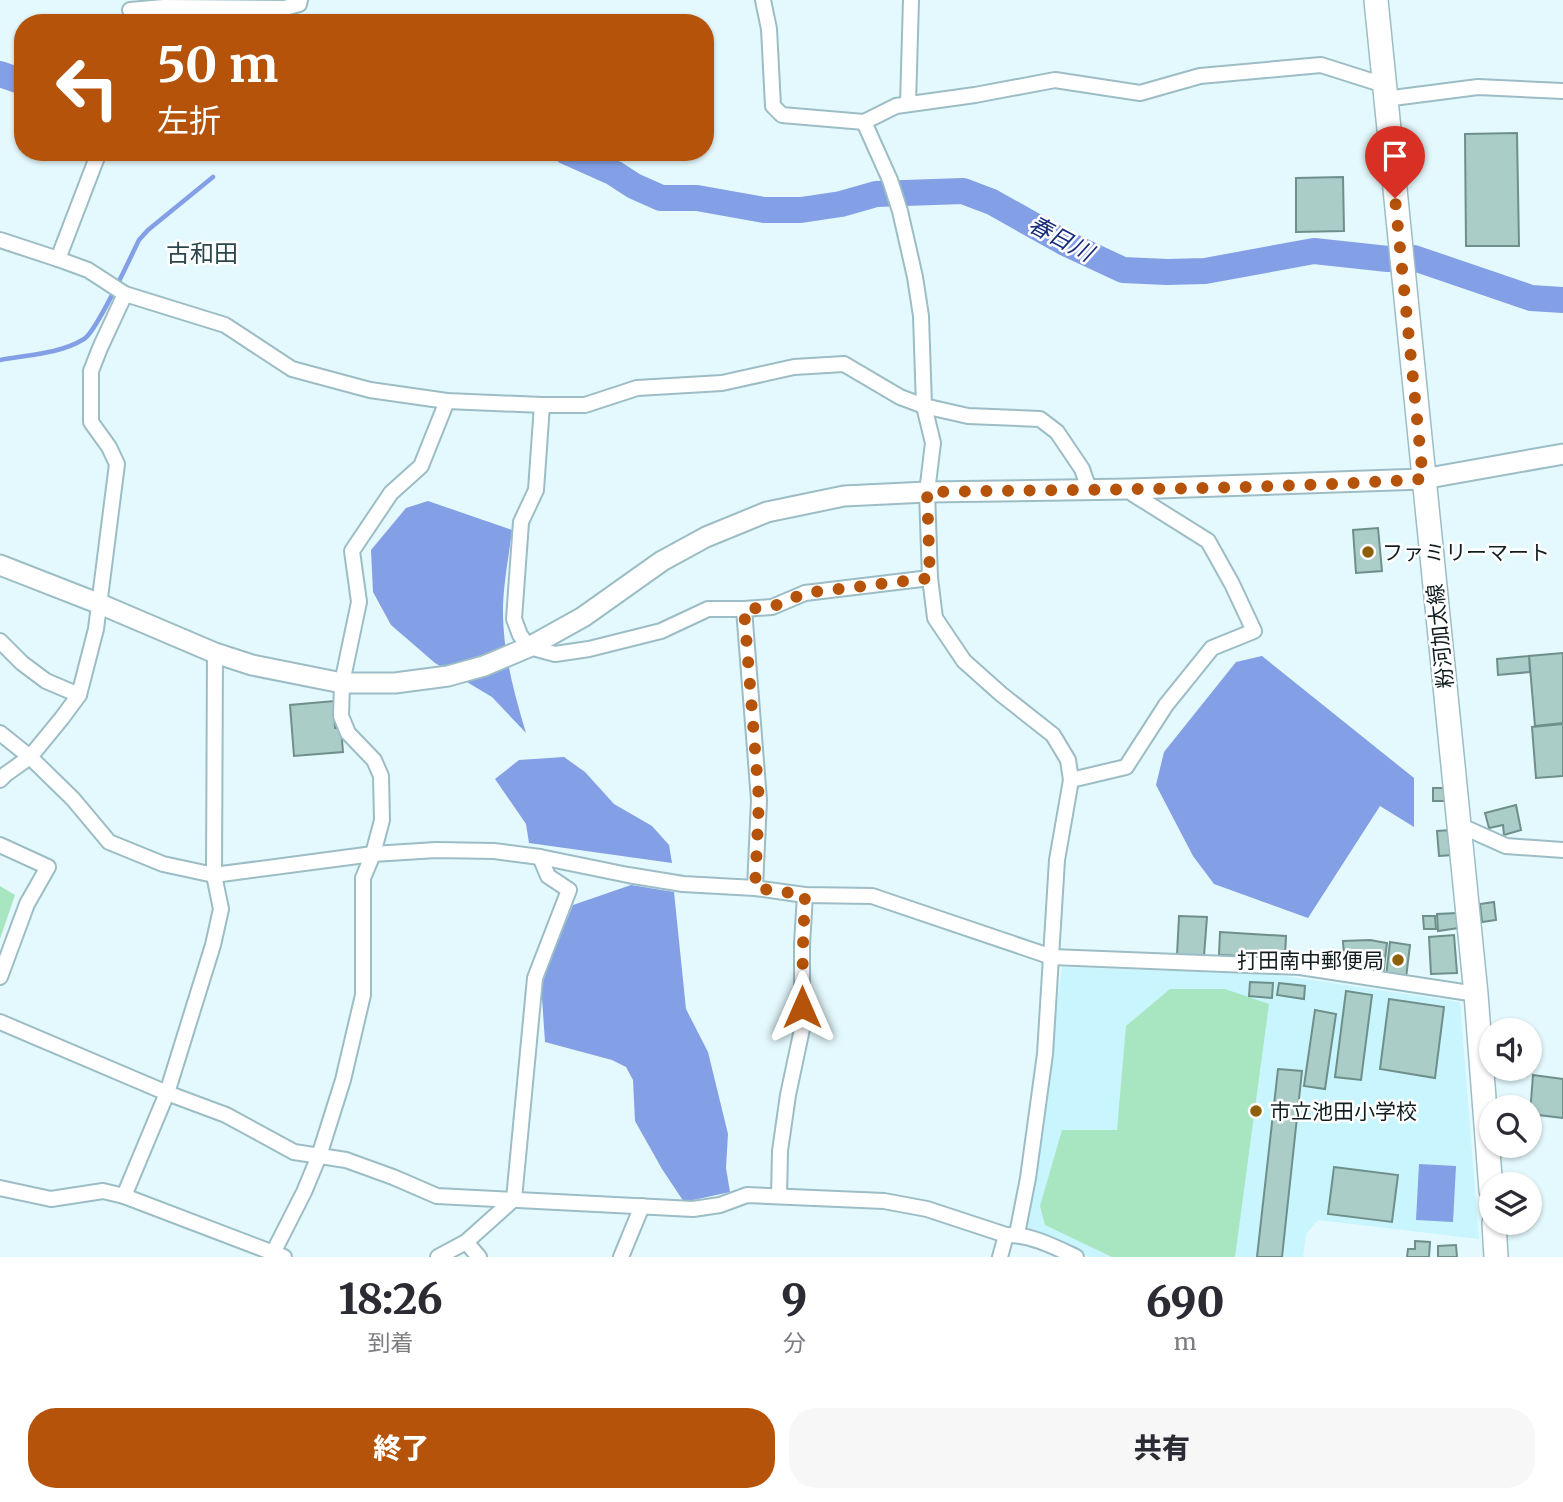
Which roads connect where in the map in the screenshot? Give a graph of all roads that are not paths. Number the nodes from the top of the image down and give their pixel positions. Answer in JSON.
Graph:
{"nodes":[{"id":1,"x":300,"y":0,"type":"edge"},
{"id":2,"x":763,"y":0,"type":"edge"},
{"id":3,"x":911,"y":0,"type":"edge"},
{"id":4,"x":1376,"y":0,"type":"edge"},
{"id":5,"x":129,"y":11,"type":"edge"},
{"id":6,"x":1563,"y":91,"type":"edge"},
{"id":7,"x":1385,"y":92,"type":"junction"},
{"id":8,"x":908,"y":104,"type":"junction"},
{"id":9,"x":864,"y":122,"type":"junction"},
{"id":10,"x":96,"y":161,"type":"edge"},
{"id":11,"x":0,"y":240,"type":"edge"},
{"id":12,"x":58,"y":258,"type":"junction"},
{"id":13,"x":125,"y":294,"type":"junction"},
{"id":14,"x":447,"y":401,"type":"junction"},
{"id":15,"x":542,"y":405,"type":"junction"},
{"id":16,"x":924,"y":406,"type":"junction"},
{"id":17,"x":1563,"y":454,"type":"edge"},
{"id":18,"x":1423,"y":479,"type":"junction"},
{"id":19,"x":1089,"y":489,"type":"junction"},
{"id":20,"x":1129,"y":489,"type":"junction"},
{"id":21,"x":927,"y":492,"type":"junction"},
{"id":22,"x":0,"y":565,"type":"edge"},
{"id":23,"x":930,"y":578,"type":"junction"},
{"id":24,"x":100,"y":604,"type":"junction"},
{"id":25,"x":744,"y":609,"type":"junction"},
{"id":26,"x":0,"y":641,"type":"edge"},
{"id":27,"x":528,"y":647,"type":"junction"},
{"id":28,"x":215,"y":653,"type":"junction"},
{"id":29,"x":342,"y":683,"type":"junction"},
{"id":30,"x":79,"y":695,"type":"junction"},
{"id":31,"x":0,"y":733,"type":"edge"},
{"id":32,"x":30,"y":757,"type":"junction"},
{"id":33,"x":0,"y":780,"type":"edge"},
{"id":34,"x":1071,"y":780,"type":"junction"},
{"id":35,"x":1459,"y":825,"type":"junction"},
{"id":36,"x":0,"y":845,"type":"edge"},
{"id":37,"x":1563,"y":850,"type":"edge"},
{"id":38,"x":373,"y":855,"type":"junction"},
{"id":39,"x":540,"y":856,"type":"junction"},
{"id":40,"x":214,"y":875,"type":"junction"},
{"id":41,"x":755,"y":888,"type":"junction"},
{"id":42,"x":805,"y":895,"type":"junction"},
{"id":43,"x":1052,"y":957,"type":"junction"},
{"id":44,"x":0,"y":977,"type":"edge"},
{"id":45,"x":1476,"y":994,"type":"junction"},
{"id":46,"x":0,"y":1022,"type":"edge"},
{"id":47,"x":167,"y":1093,"type":"junction"},
{"id":48,"x":319,"y":1156,"type":"junction"},
{"id":49,"x":1490,"y":1172,"type":"edge"},
{"id":50,"x":0,"y":1188,"type":"edge"},
{"id":51,"x":124,"y":1196,"type":"junction"},
{"id":52,"x":779,"y":1196,"type":"junction"},
{"id":53,"x":514,"y":1199,"type":"junction"},
{"id":54,"x":642,"y":1206,"type":"junction"},
{"id":55,"x":1011,"y":1235,"type":"junction"},
{"id":56,"x":1495,"y":1235,"type":"edge"},
{"id":57,"x":466,"y":1242,"type":"junction"},
{"id":58,"x":279,"y":1255,"type":"edge"},
{"id":59,"x":438,"y":1257,"type":"edge"},
{"id":60,"x":479,"y":1257,"type":"edge"},
{"id":61,"x":621,"y":1257,"type":"edge"},
{"id":62,"x":1000,"y":1257,"type":"edge"},
{"id":63,"x":1076,"y":1257,"type":"edge"},
{"id":64,"x":1496,"y":1257,"type":"edge"}],
"edges":[{"from":1,"to":5,"type":"street"},
{"from":2,"to":9,"type":"street"},
{"from":3,"to":8,"type":"street"},
{"from":4,"to":7,"type":"main road","name":"粉河加太線"},
{"from":6,"to":7,"type":"street"},
{"from":7,"to":8,"type":"street"},
{"from":7,"to":18,"type":"main road","name":"粉河加太線"},
{"from":8,"to":9,"type":"street"},
{"from":9,"to":16,"type":"street"},
{"from":10,"to":12,"type":"street"},
{"from":11,"to":12,"type":"street"},
{"from":12,"to":13,"type":"street"},
{"from":13,"to":14,"type":"street"},
{"from":13,"to":24,"type":"street"},
{"from":14,"to":15,"type":"street"},
{"from":14,"to":29,"type":"street"},
{"from":15,"to":16,"type":"street"},
{"from":15,"to":27,"type":"street"},
{"from":16,"to":19,"type":"street"},
{"from":16,"to":21,"type":"street"},
{"from":17,"to":18,"type":"street"},
{"from":18,"to":20,"type":"street"},
{"from":18,"to":35,"type":"main road","name":"粉河加太線"},
{"from":19,"to":20,"type":"street"},
{"from":19,"to":21,"type":"street"},
{"from":20,"to":34,"type":"street"},
{"from":21,"to":23,"type":"street"},
{"from":21,"to":27,"type":"street"},
{"from":22,"to":24,"type":"street"},
{"from":23,"to":25,"type":"street"},
{"from":23,"to":34,"type":"street"},
{"from":24,"to":28,"type":"street"},
{"from":24,"to":30,"type":"street"},
{"from":25,"to":27,"type":"street"},
{"from":25,"to":41,"type":"street"},
{"from":26,"to":30,"type":"street"},
{"from":27,"to":29,"type":"street"},
{"from":28,"to":29,"type":"street"},
{"from":28,"to":40,"type":"street"},
{"from":29,"to":38,"type":"street"},
{"from":30,"to":32,"type":"street"},
{"from":31,"to":32,"type":"street"},
{"from":32,"to":33,"type":"street"},
{"from":32,"to":40,"type":"street"},
{"from":34,"to":43,"type":"street"},
{"from":35,"to":37,"type":"street"},
{"from":35,"to":45,"type":"main road","name":"粉河加太線"},
{"from":36,"to":44,"type":"street"},
{"from":38,"to":39,"type":"street"},
{"from":38,"to":40,"type":"street"},
{"from":38,"to":48,"type":"street"},
{"from":39,"to":41,"type":"street"},
{"from":39,"to":53,"type":"street"},
{"from":40,"to":47,"type":"street"},
{"from":41,"to":42,"type":"street"},
{"from":42,"to":43,"type":"street"},
{"from":42,"to":52,"type":"street"},
{"from":43,"to":45,"type":"street"},
{"from":43,"to":55,"type":"street"},
{"from":45,"to":49,"type":"main road","name":"粉河加太線"},
{"from":46,"to":47,"type":"street"},
{"from":47,"to":48,"type":"street"},
{"from":47,"to":51,"type":"street"},
{"from":48,"to":53,"type":"street"},
{"from":48,"to":58,"type":"street"},
{"from":50,"to":51,"type":"street"},
{"from":51,"to":58,"type":"street"},
{"from":52,"to":54,"type":"street"},
{"from":52,"to":55,"type":"street"},
{"from":53,"to":54,"type":"street"},
{"from":53,"to":57,"type":"street"},
{"from":54,"to":61,"type":"street"},
{"from":55,"to":62,"type":"street"},
{"from":55,"to":63,"type":"street"},
{"from":56,"to":64,"type":"main road"},
{"from":57,"to":59,"type":"street"},
{"from":57,"to":60,"type":"street"}]}
